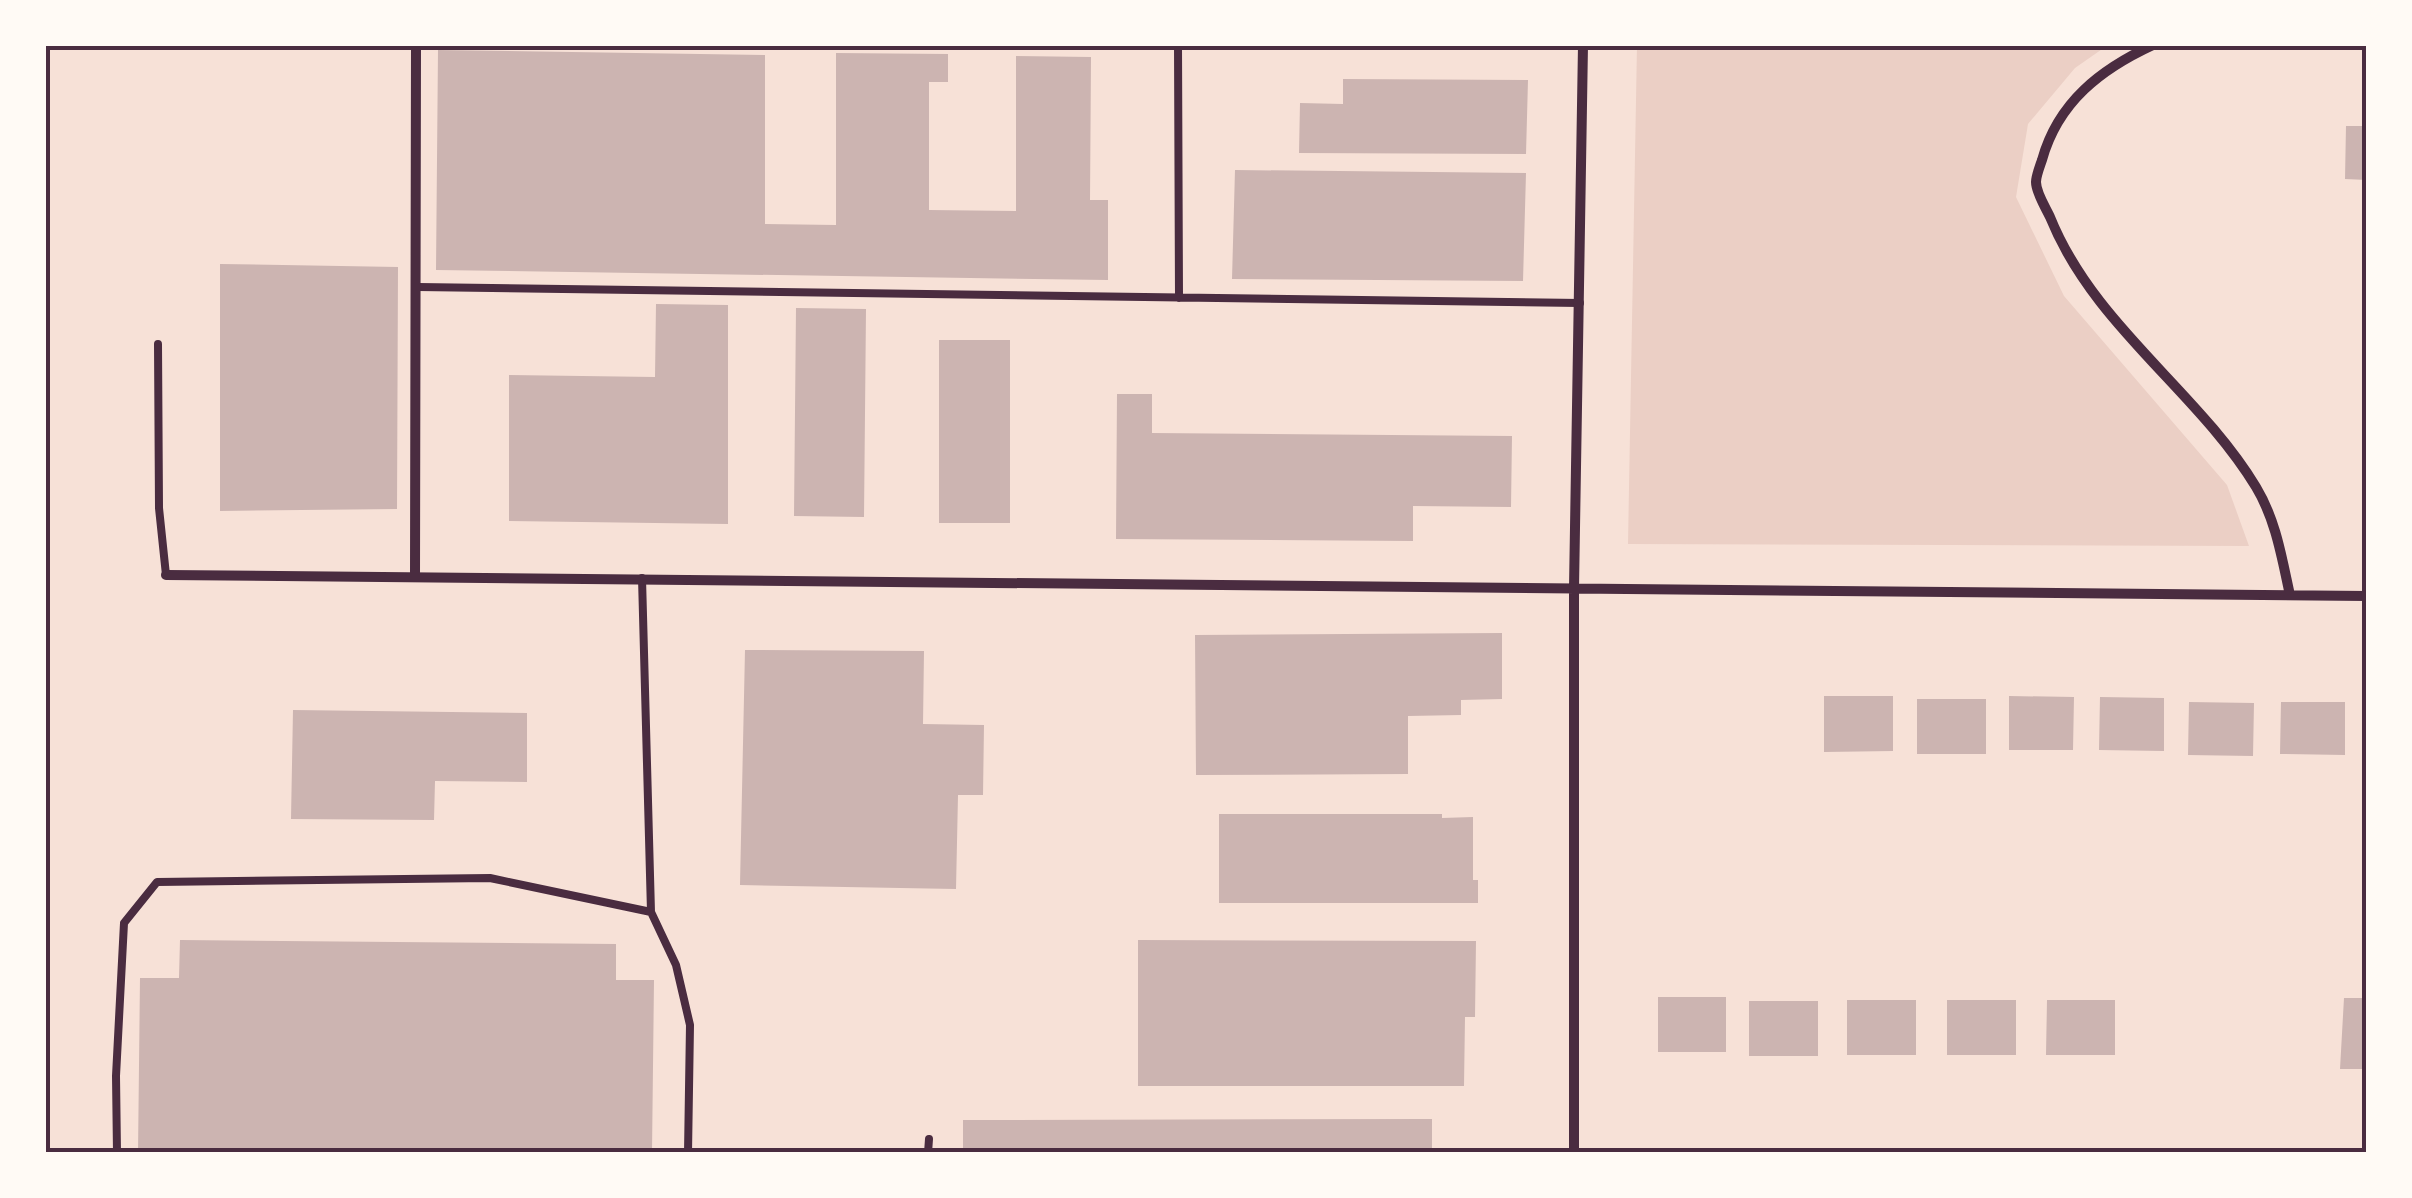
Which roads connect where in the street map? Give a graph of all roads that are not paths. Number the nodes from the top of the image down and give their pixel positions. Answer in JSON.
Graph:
{"nodes":[{"id":1,"x":416,"y":45,"type":"edge"},
{"id":2,"x":1178,"y":45,"type":"edge"},
{"id":3,"x":1583,"y":45,"type":"edge"},
{"id":4,"x":2153,"y":45,"type":"edge"},
{"id":5,"x":418,"y":287,"type":"junction"},
{"id":6,"x":1179,"y":298,"type":"junction"},
{"id":7,"x":1580,"y":303,"type":"junction"},
{"id":8,"x":158,"y":344,"type":"dead end"},
{"id":9,"x":166,"y":575,"type":"joint"},
{"id":10,"x":415,"y":576,"type":"junction"},
{"id":11,"x":642,"y":578,"type":"junction"},
{"id":12,"x":1574,"y":588,"type":"junction"},
{"id":13,"x":2290,"y":595,"type":"junction"},
{"id":14,"x":2367,"y":596,"type":"edge"},
{"id":15,"x":651,"y":912,"type":"junction"},
{"id":16,"x":928,"y":1139,"type":"dead end"},
{"id":17,"x":117,"y":1153,"type":"edge"},
{"id":18,"x":688,"y":1153,"type":"edge"},
{"id":19,"x":928,"y":1153,"type":"edge"},
{"id":20,"x":1574,"y":1153,"type":"edge"}],
"edges":[{"from":1,"to":5,"type":"street"},
{"from":2,"to":6,"type":"lane"},
{"from":3,"to":7,"type":"street"},
{"from":4,"to":13,"type":"street"},
{"from":5,"to":6,"type":"lane"},
{"from":5,"to":10,"type":"street"},
{"from":6,"to":7,"type":"lane"},
{"from":7,"to":12,"type":"street"},
{"from":8,"to":9,"type":"lane"},
{"from":9,"to":10,"type":"street"},
{"from":10,"to":11,"type":"street"},
{"from":11,"to":12,"type":"street"},
{"from":11,"to":15,"type":"lane"},
{"from":12,"to":13,"type":"street"},
{"from":12,"to":20,"type":"street"},
{"from":13,"to":14,"type":"street"},
{"from":15,"to":17,"type":"lane"},
{"from":15,"to":18,"type":"lane"},
{"from":16,"to":19,"type":"lane"}]}
